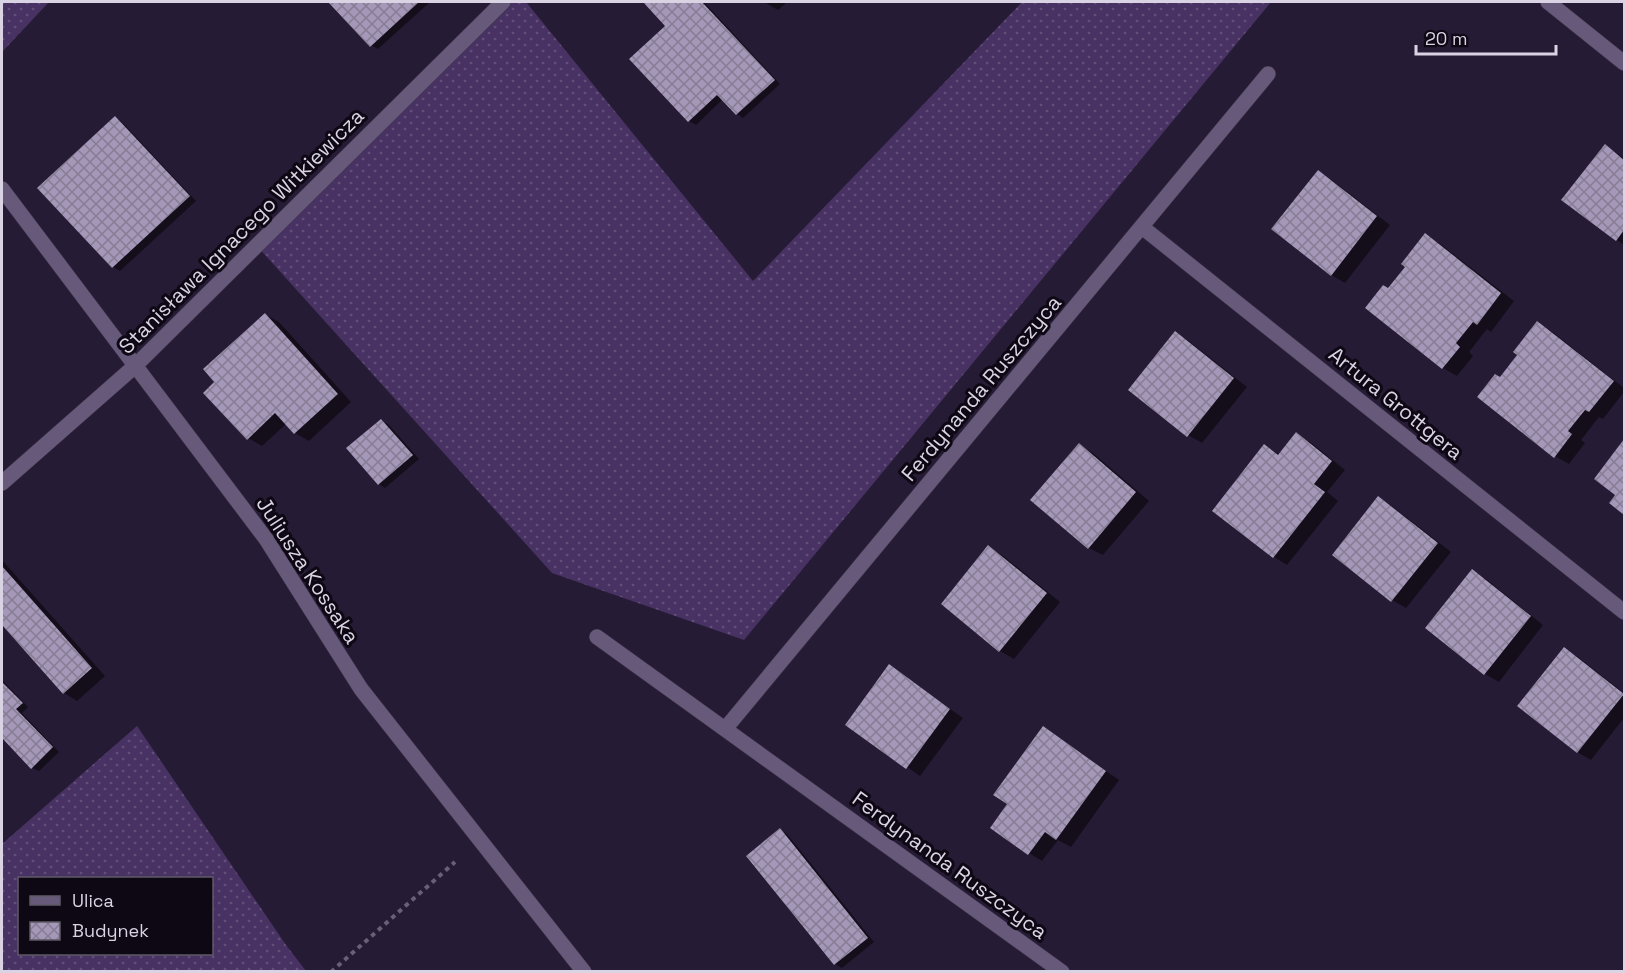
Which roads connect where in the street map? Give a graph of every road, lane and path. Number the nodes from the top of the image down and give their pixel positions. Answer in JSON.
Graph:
{"nodes":[{"id":1,"x":503,"y":2,"type":"edge"},
{"id":2,"x":1548,"y":2,"type":"edge"},
{"id":3,"x":1624,"y":63,"type":"edge"},
{"id":4,"x":1268,"y":74,"type":"dead end"},
{"id":5,"x":2,"y":189,"type":"edge"},
{"id":6,"x":1142,"y":227,"type":"junction"},
{"id":7,"x":135,"y":366,"type":"junction"},
{"id":8,"x":2,"y":483,"type":"edge"},
{"id":9,"x":1624,"y":612,"type":"edge"},
{"id":10,"x":597,"y":637,"type":"dead end"},
{"id":11,"x":725,"y":729,"type":"junction"},
{"id":12,"x":481,"y":839,"type":"junction"},
{"id":13,"x":331,"y":972,"type":"edge"},
{"id":14,"x":584,"y":972,"type":"edge"},
{"id":15,"x":1062,"y":972,"type":"edge"}],
"edges":[{"from":1,"to":7,"type":"street","name":"Stanisława Ignacego Witkiewicza"},
{"from":2,"to":3,"type":"street"},
{"from":4,"to":6,"type":"street","name":"Ferdynanda Ruszczyca"},
{"from":5,"to":7,"type":"street","name":"Juliusza Kossaka"},
{"from":6,"to":9,"type":"street","name":"Artura Grottgera"},
{"from":6,"to":11,"type":"street","name":"Ferdynanda Ruszczyca"},
{"from":7,"to":8,"type":"street","name":"Stanisława Ignacego Witkiewicza"},
{"from":7,"to":12,"type":"street","name":"Juliusza Kossaka"},
{"from":10,"to":11,"type":"street","name":"Ferdynanda Ruszczyca"},
{"from":11,"to":15,"type":"street","name":"Ferdynanda Ruszczyca"},
{"from":12,"to":13,"type":"path"},
{"from":12,"to":14,"type":"street","name":"Juliusza Kossaka"}]}
